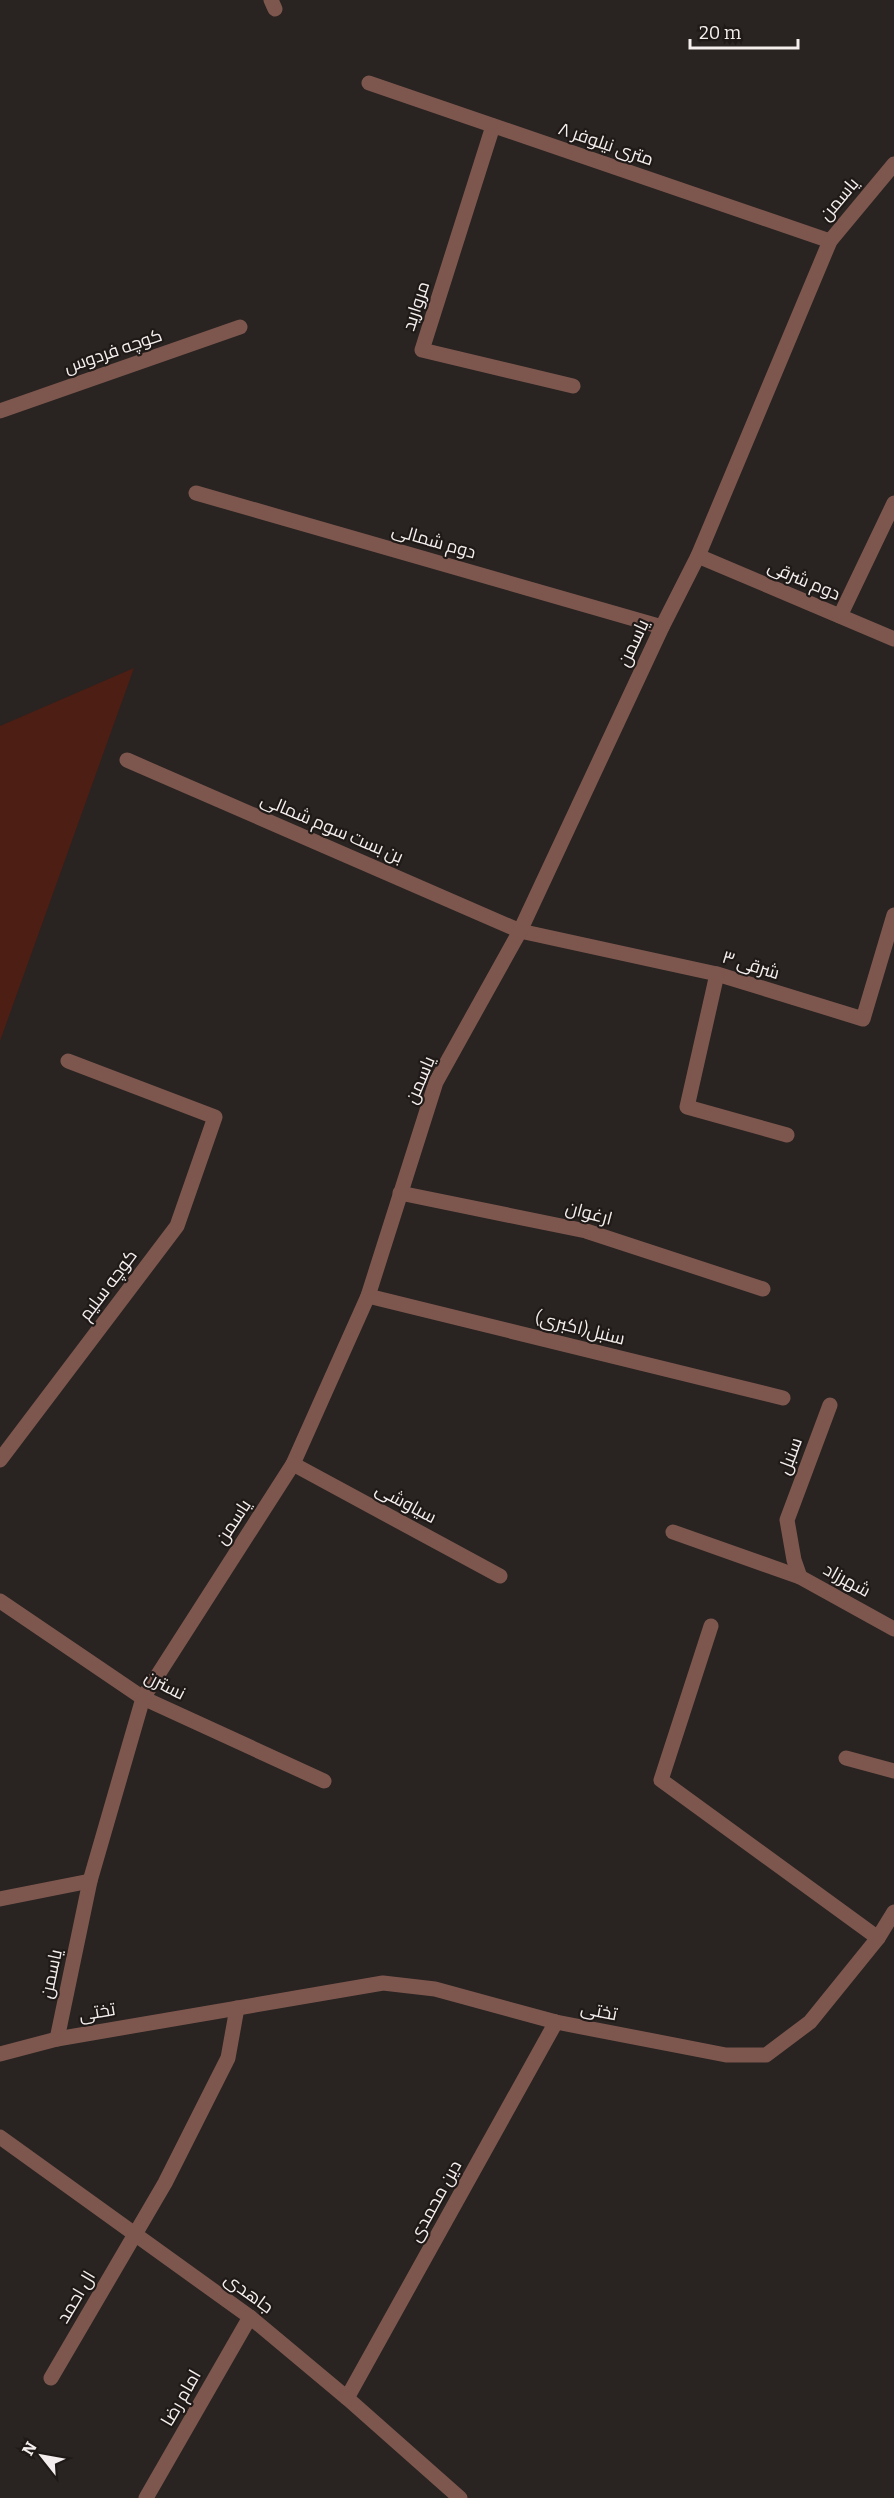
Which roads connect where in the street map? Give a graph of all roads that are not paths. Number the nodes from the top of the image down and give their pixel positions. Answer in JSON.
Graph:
{"nodes":[{"id":1,"x":369,"y":83,"type":"dead end"},
{"id":2,"x":493,"y":126,"type":"junction"},
{"id":3,"x":894,"y":164,"type":"edge"},
{"id":4,"x":830,"y":241,"type":"junction"},
{"id":5,"x":240,"y":327,"type":"dead end"},
{"id":6,"x":573,"y":386,"type":"dead end"},
{"id":7,"x":0,"y":411,"type":"edge"},
{"id":8,"x":196,"y":493,"type":"dead end"},
{"id":9,"x":894,"y":503,"type":"edge"},
{"id":10,"x":698,"y":556,"type":"junction"},
{"id":11,"x":840,"y":616,"type":"junction"},
{"id":12,"x":662,"y":627,"type":"junction"},
{"id":13,"x":894,"y":639,"type":"edge"},
{"id":14,"x":127,"y":760,"type":"dead end"},
{"id":15,"x":894,"y":915,"type":"edge"},
{"id":16,"x":520,"y":931,"type":"junction"},
{"id":17,"x":717,"y":974,"type":"junction"},
{"id":18,"x":68,"y":1061,"type":"dead end"},
{"id":19,"x":788,"y":1135,"type":"dead end"},
{"id":20,"x":400,"y":1193,"type":"junction"},
{"id":21,"x":763,"y":1289,"type":"dead end"},
{"id":22,"x":368,"y":1296,"type":"junction"},
{"id":23,"x":783,"y":1398,"type":"dead end"},
{"id":24,"x":830,"y":1405,"type":"dead end"},
{"id":25,"x":0,"y":1460,"type":"edge"},
{"id":26,"x":293,"y":1464,"type":"junction"},
{"id":27,"x":786,"y":1520,"type":"joint"},
{"id":28,"x":674,"y":1532,"type":"dead end"},
{"id":29,"x":500,"y":1576,"type":"dead end"},
{"id":30,"x":800,"y":1576,"type":"junction"},
{"id":31,"x":0,"y":1601,"type":"edge"},
{"id":32,"x":711,"y":1626,"type":"dead end"},
{"id":33,"x":894,"y":1629,"type":"edge"},
{"id":34,"x":143,"y":1698,"type":"junction"},
{"id":35,"x":846,"y":1758,"type":"dead end"},
{"id":36,"x":894,"y":1771,"type":"edge"},
{"id":37,"x":324,"y":1781,"type":"dead end"},
{"id":38,"x":90,"y":1881,"type":"junction"},
{"id":39,"x":0,"y":1899,"type":"edge"},
{"id":40,"x":894,"y":1912,"type":"edge"},
{"id":41,"x":878,"y":1938,"type":"junction"},
{"id":42,"x":237,"y":2008,"type":"junction"},
{"id":43,"x":556,"y":2022,"type":"junction"},
{"id":44,"x":57,"y":2039,"type":"junction"},
{"id":45,"x":0,"y":2054,"type":"edge"},
{"id":46,"x":0,"y":2138,"type":"edge"},
{"id":47,"x":135,"y":2236,"type":"junction"},
{"id":48,"x":250,"y":2317,"type":"junction"},
{"id":49,"x":51,"y":2378,"type":"dead end"},
{"id":50,"x":347,"y":2398,"type":"junction"},
{"id":51,"x":146,"y":2498,"type":"edge"},
{"id":52,"x":460,"y":2498,"type":"edge"}],
"edges":[{"from":1,"to":2,"type":"street","name":"۸ متری نیلوفر"},
{"from":2,"to":4,"type":"street","name":"۸ متری نیلوفر"},
{"from":2,"to":6,"type":"street","name":"مروارید"},
{"from":3,"to":4,"type":"street","name":"یاسمن"},
{"from":4,"to":10,"type":"street","name":"یاسمن"},
{"from":5,"to":7,"type":"street","name":"کوچه فردوس"},
{"from":8,"to":12,"type":"street","name":"دوم شمالی"},
{"from":9,"to":11,"type":"street"},
{"from":10,"to":11,"type":"street","name":"دوم شرقی"},
{"from":10,"to":12,"type":"street","name":"یاسمن"},
{"from":11,"to":13,"type":"street","name":"دوم شرقی"},
{"from":12,"to":16,"type":"street","name":"یاسمن"},
{"from":14,"to":16,"type":"street","name":"بن بست سوم شمالی"},
{"from":15,"to":17,"type":"street","name":"۳ شرقی"},
{"from":16,"to":17,"type":"street","name":"۳ شرقی"},
{"from":16,"to":20,"type":"street","name":"یاسمن"},
{"from":17,"to":19,"type":"street"},
{"from":18,"to":25,"type":"street","name":"کوچه سلیم"},
{"from":20,"to":21,"type":"street","name":"ارغوان"},
{"from":20,"to":22,"type":"street","name":"یاسمن"},
{"from":22,"to":23,"type":"street","name":"سنبل(اکبری)"},
{"from":22,"to":26,"type":"street","name":"یاسمن"},
{"from":24,"to":27,"type":"street","name":"سنبل"},
{"from":26,"to":29,"type":"street","name":"سیاوشی"},
{"from":26,"to":34,"type":"street","name":"یاسمن"},
{"from":27,"to":30,"type":"street","name":"شهرزاد"},
{"from":28,"to":30,"type":"street"},
{"from":30,"to":33,"type":"street","name":"شهرزاد"},
{"from":31,"to":34,"type":"street","name":"نسترن"},
{"from":32,"to":41,"type":"street"},
{"from":34,"to":37,"type":"street","name":"نسترن"},
{"from":34,"to":38,"type":"street","name":"یاسمن"},
{"from":35,"to":36,"type":"street"},
{"from":38,"to":39,"type":"street"},
{"from":38,"to":44,"type":"street","name":"یاسمن"},
{"from":40,"to":41,"type":"street","name":"تختی"},
{"from":41,"to":43,"type":"street","name":"تختی"},
{"from":42,"to":43,"type":"street","name":"تختی"},
{"from":42,"to":44,"type":"street","name":"تختی"},
{"from":42,"to":47,"type":"street"},
{"from":43,"to":50,"type":"street","name":"دین محمدی"},
{"from":44,"to":45,"type":"street","name":"تختی"},
{"from":46,"to":47,"type":"street","name":"جاهدی"},
{"from":47,"to":48,"type":"street","name":"جاهدی"},
{"from":47,"to":49,"type":"street","name":"ال احمد"},
{"from":48,"to":50,"type":"street","name":"جاهدی"},
{"from":48,"to":51,"type":"street","name":"امام رضا"},
{"from":50,"to":52,"type":"street","name":"جاهدی"}]}
